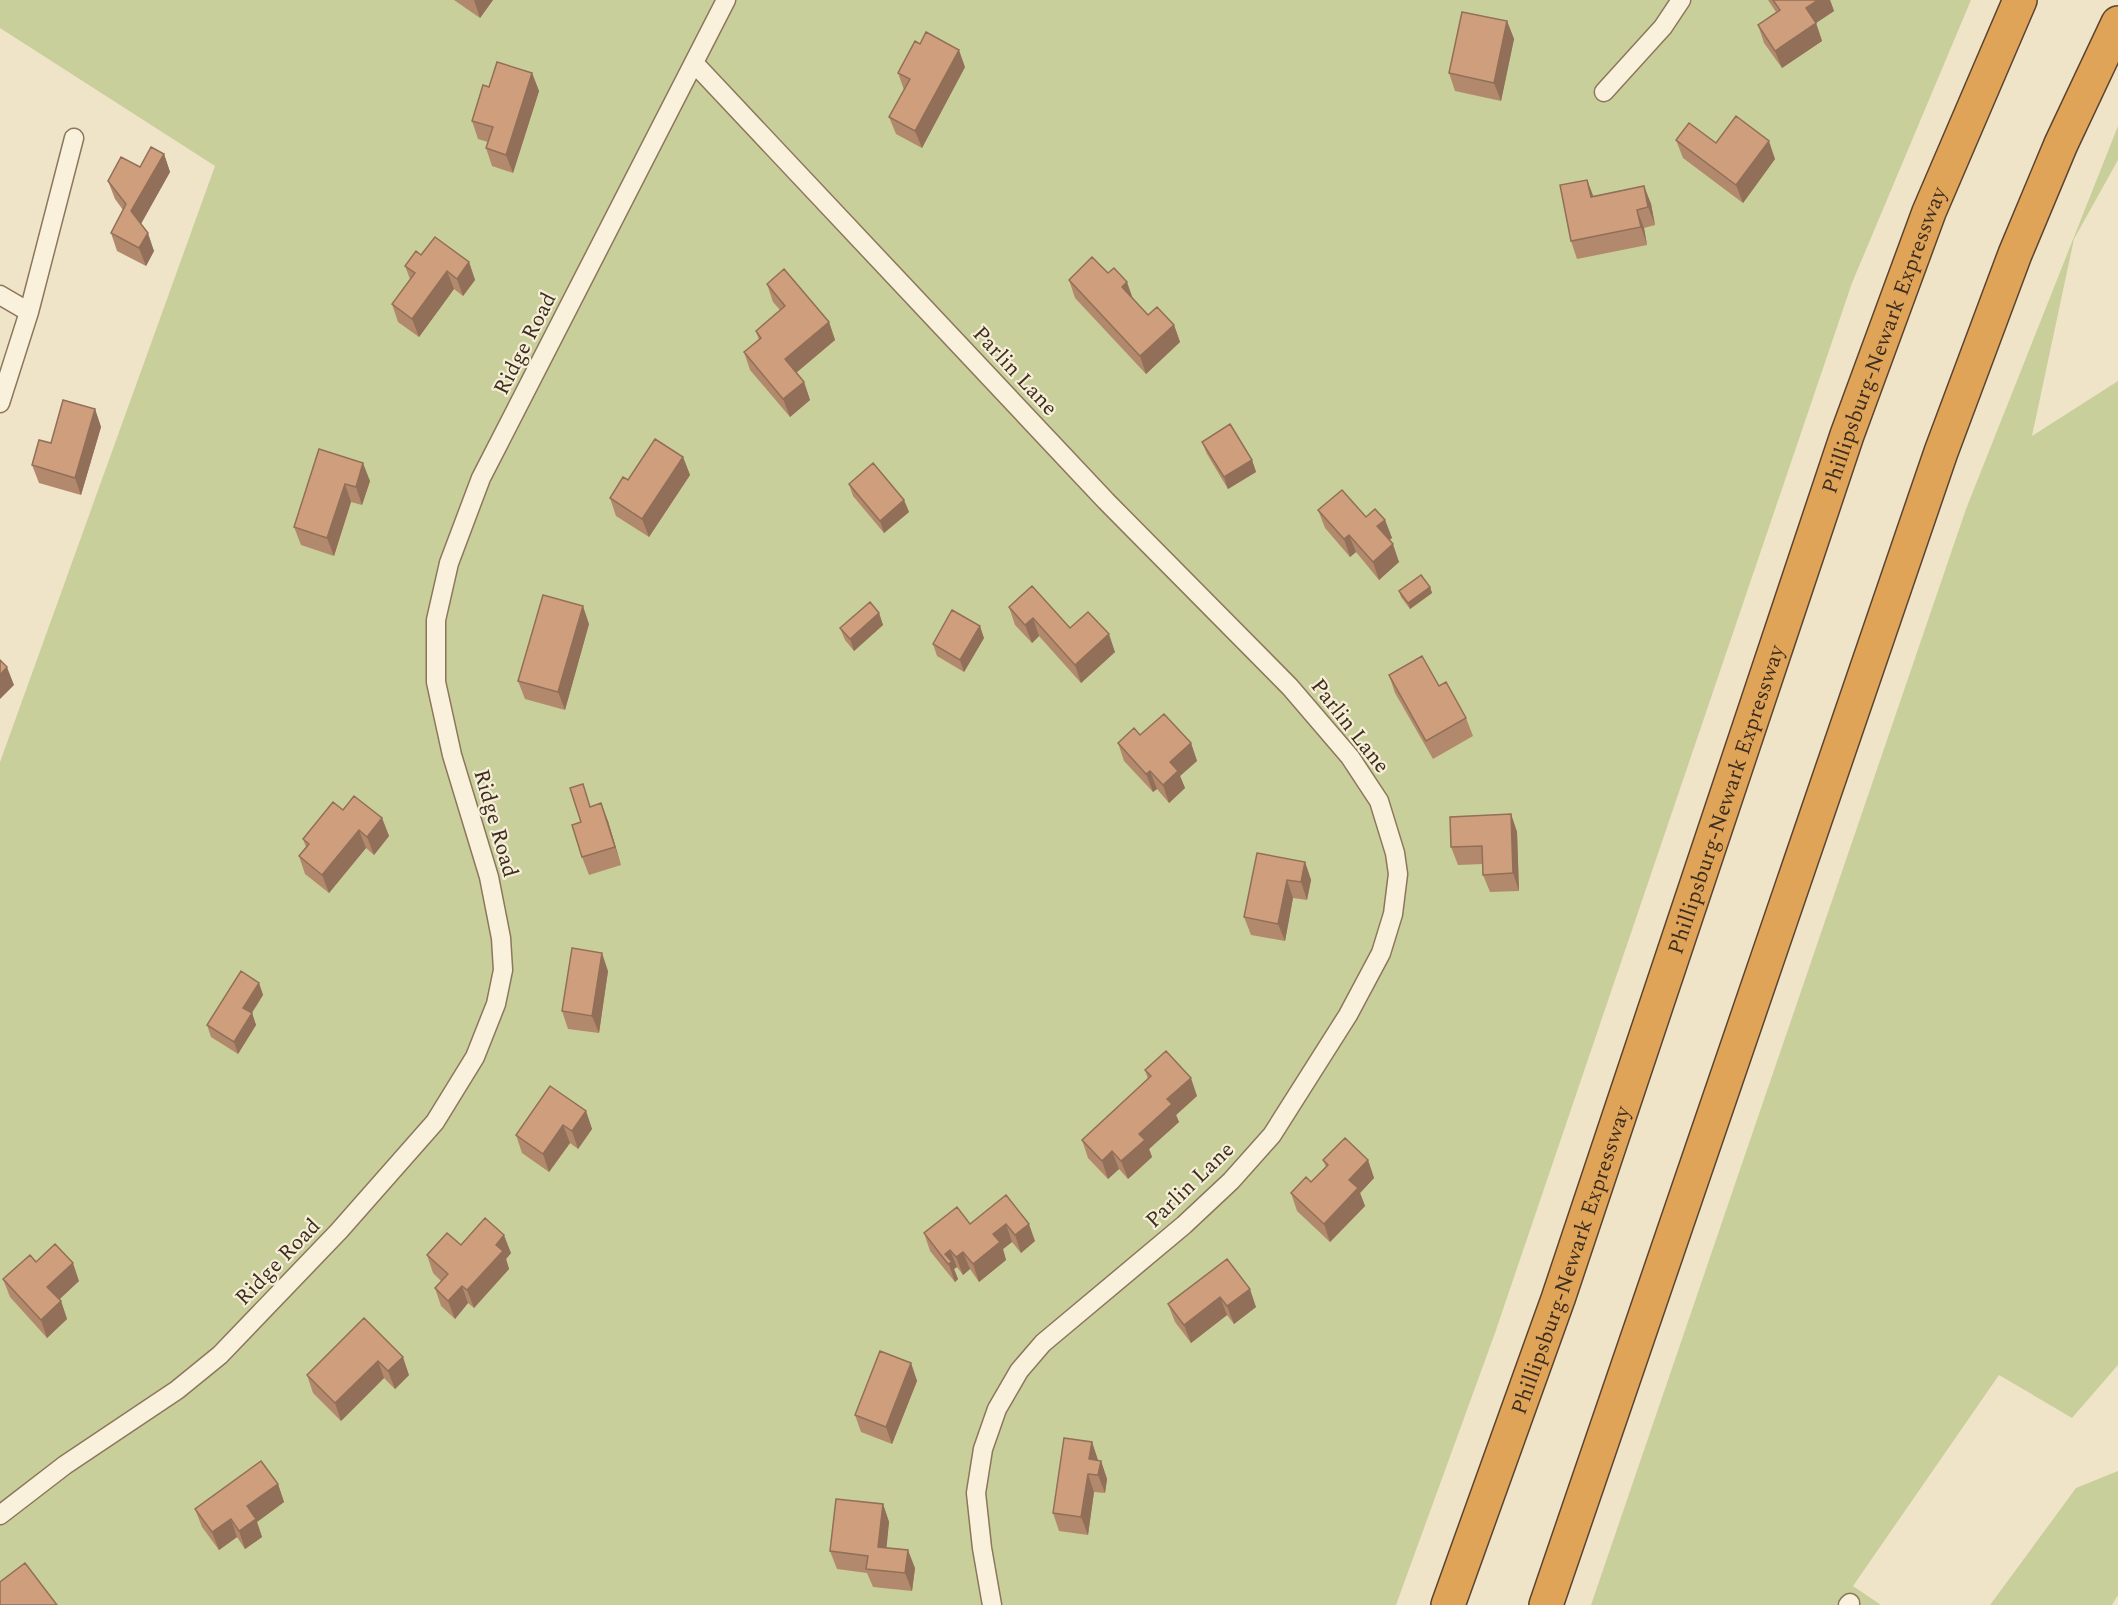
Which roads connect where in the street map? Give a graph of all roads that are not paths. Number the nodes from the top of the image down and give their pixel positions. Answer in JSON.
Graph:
{"nodes":[{"id":1,"x":726,"y":0,"type":"edge"},
{"id":2,"x":1681,"y":0,"type":"edge"},
{"id":3,"x":1996,"y":0,"type":"edge"},
{"id":4,"x":2020,"y":0,"type":"edge"},
{"id":5,"x":2118,"y":23,"type":"edge"},
{"id":6,"x":695,"y":64,"type":"junction"},
{"id":7,"x":1604,"y":92,"type":"dead end"},
{"id":8,"x":74,"y":138,"type":"dead end"},
{"id":9,"x":0,"y":295,"type":"edge"},
{"id":10,"x":29,"y":312,"type":"junction"},
{"id":11,"x":0,"y":403,"type":"edge"},
{"id":12,"x":1847,"y":435,"type":"junction"},
{"id":13,"x":0,"y":1515,"type":"edge"},
{"id":14,"x":992,"y":1605,"type":"edge"},
{"id":15,"x":1448,"y":1605,"type":"edge"},
{"id":16,"x":1546,"y":1605,"type":"edge"}],
"edges":[{"from":1,"to":6,"type":"street","name":"Ridge Road"},
{"from":2,"to":7,"type":"street"},
{"from":3,"to":12,"type":"highway"},
{"from":4,"to":12,"type":"highway","name":"Phillipsburg-Newark Expressway"},
{"from":5,"to":16,"type":"highway"},
{"from":6,"to":13,"type":"street","name":"Ridge Road"},
{"from":6,"to":14,"type":"street","name":"Parlin Lane"},
{"from":8,"to":10,"type":"street"},
{"from":9,"to":10,"type":"street"},
{"from":10,"to":11,"type":"street"},
{"from":12,"to":15,"type":"highway","name":"Phillipsburg-Newark Expressway"}]}
